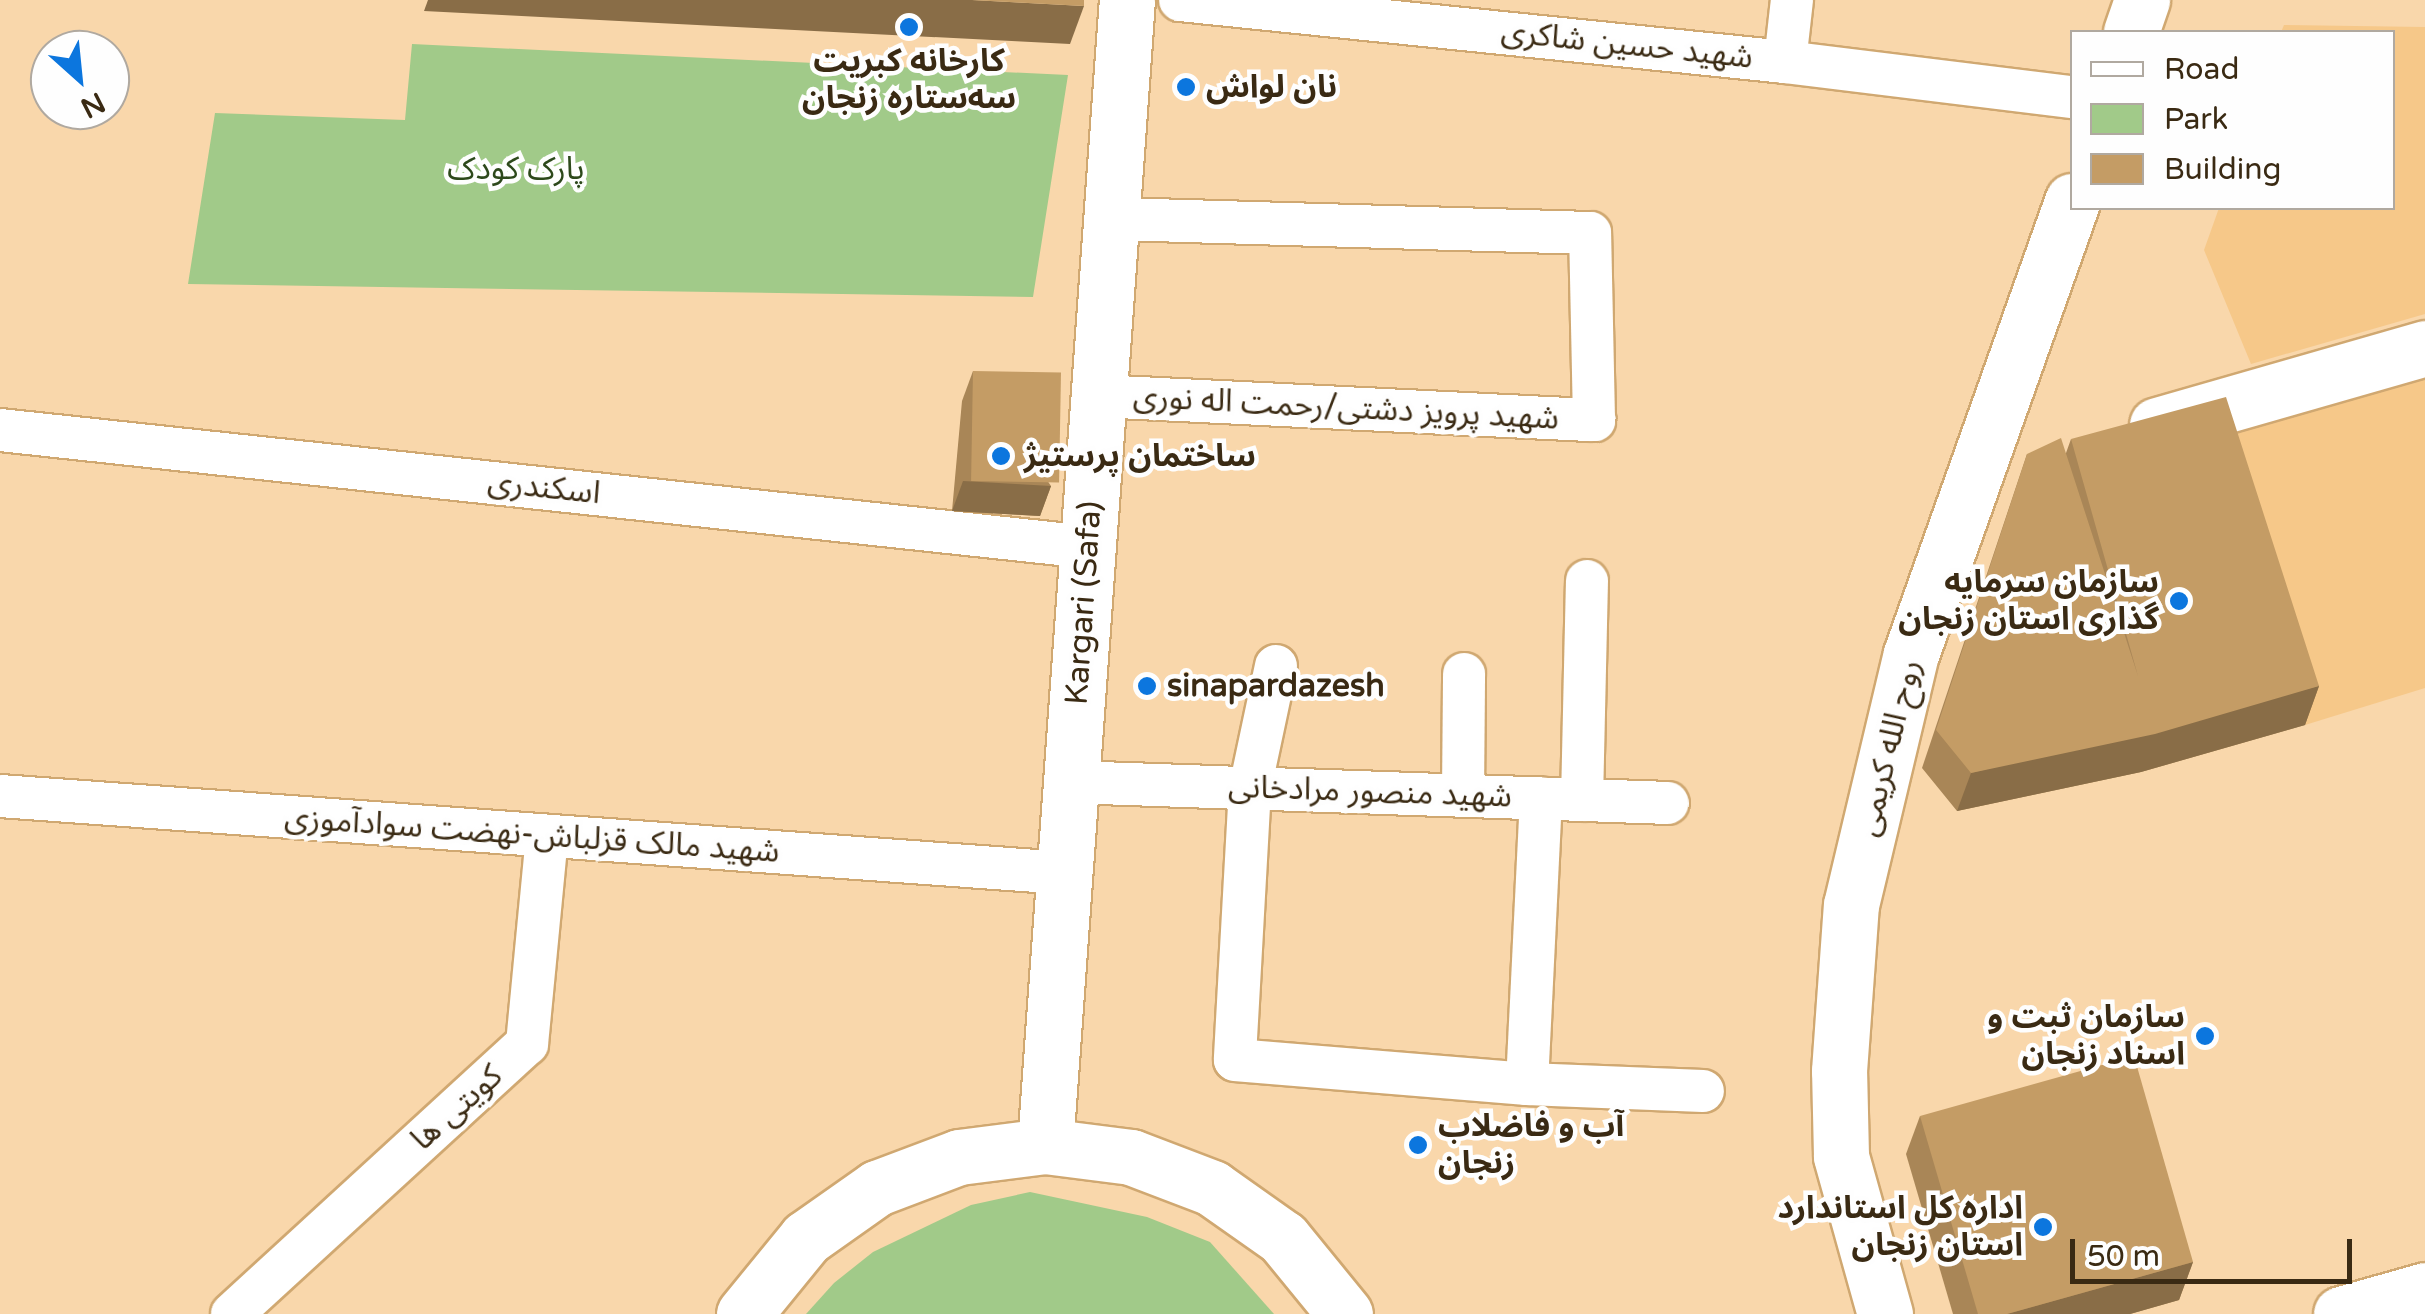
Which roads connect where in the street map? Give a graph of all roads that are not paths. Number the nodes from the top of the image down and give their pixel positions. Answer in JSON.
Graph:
{"nodes":[{"id":1,"x":1127,"y":0,"type":"edge"},
{"id":2,"x":1180,"y":0,"type":"edge"},
{"id":3,"x":1792,"y":0,"type":"edge"},
{"id":4,"x":2142,"y":0,"type":"edge"},
{"id":5,"x":2132,"y":30,"type":"edge"},
{"id":6,"x":1785,"y":62,"type":"junction"},
{"id":7,"x":2070,"y":96,"type":"edge"},
{"id":8,"x":2070,"y":207,"type":"edge"},
{"id":9,"x":1111,"y":218,"type":"junction"},
{"id":10,"x":2425,"y":348,"type":"edge"},
{"id":11,"x":1098,"y":396,"type":"junction"},
{"id":12,"x":0,"y":430,"type":"edge"},
{"id":13,"x":2108,"y":440,"type":"edge"},
{"id":14,"x":2033,"y":461,"type":"edge"},
{"id":15,"x":1976,"y":477,"type":"junction"},
{"id":16,"x":1088,"y":547,"type":"junction"},
{"id":17,"x":1587,"y":581,"type":"dead end"},
{"id":18,"x":1276,"y":666,"type":"dead end"},
{"id":19,"x":1464,"y":674,"type":"dead end"},
{"id":20,"x":1071,"y":782,"type":"junction"},
{"id":21,"x":1250,"y":788,"type":"junction"},
{"id":22,"x":1463,"y":795,"type":"junction"},
{"id":23,"x":0,"y":796,"type":"edge"},
{"id":24,"x":1561,"y":799,"type":"junction"},
{"id":25,"x":1668,"y":803,"type":"dead end"},
{"id":26,"x":546,"y":836,"type":"junction"},
{"id":27,"x":1065,"y":873,"type":"junction"},
{"id":28,"x":1527,"y":1084,"type":"junction"},
{"id":29,"x":1703,"y":1090,"type":"dead end"},
{"id":30,"x":1045,"y":1146,"type":"junction"},
{"id":31,"x":2425,"y":1290,"type":"edge"},
{"id":32,"x":232,"y":1314,"type":"edge"},
{"id":33,"x":744,"y":1314,"type":"edge"},
{"id":34,"x":1345,"y":1314,"type":"edge"},
{"id":35,"x":1885,"y":1314,"type":"edge"},
{"id":36,"x":2341,"y":1314,"type":"edge"}],
"edges":[{"from":1,"to":9,"type":"main road","name":"Kargari (Safa)"},
{"from":2,"to":6,"type":"street","name":"شهید حسین شاکری"},
{"from":3,"to":6,"type":"street"},
{"from":4,"to":5,"type":"main road"},
{"from":6,"to":7,"type":"street","name":"شهید حسین شاکری"},
{"from":8,"to":15,"type":"main road","name":"روح الله کریمی"},
{"from":9,"to":11,"type":"main road","name":"Kargari (Safa)"},
{"from":9,"to":11,"type":"street","name":"شهید پرویز دشتی/رحمت اله نوری"},
{"from":10,"to":13,"type":"main road"},
{"from":11,"to":16,"type":"main road","name":"Kargari (Safa)"},
{"from":12,"to":16,"type":"street","name":"اسکندری"},
{"from":14,"to":15,"type":"main road"},
{"from":15,"to":35,"type":"main road","name":"روح الله کریمی"},
{"from":16,"to":20,"type":"main road","name":"Kargari (Safa)"},
{"from":17,"to":24,"type":"street"},
{"from":18,"to":21,"type":"street"},
{"from":19,"to":22,"type":"street"},
{"from":20,"to":21,"type":"street","name":"شهید منصور مرادخانی"},
{"from":20,"to":27,"type":"main road","name":"Kargari (Safa)"},
{"from":21,"to":22,"type":"street","name":"شهید منصور مرادخانی"},
{"from":21,"to":28,"type":"street"},
{"from":22,"to":24,"type":"street","name":"شهید منصور مرادخانی"},
{"from":23,"to":26,"type":"street","name":"شهید مالک قزلباش-نهضت سوادآموزی"},
{"from":24,"to":25,"type":"street","name":"شهید منصور مرادخانی"},
{"from":24,"to":28,"type":"street"},
{"from":26,"to":27,"type":"street","name":"شهید مالک قزلباش-نهضت سوادآموزی"},
{"from":26,"to":32,"type":"street","name":"کویتی ها"},
{"from":27,"to":30,"type":"main road","name":"Kargari (Safa)"},
{"from":28,"to":29,"type":"street"},
{"from":30,"to":33,"type":"main road"},
{"from":30,"to":34,"type":"main road"},
{"from":31,"to":36,"type":"main road"}]}
